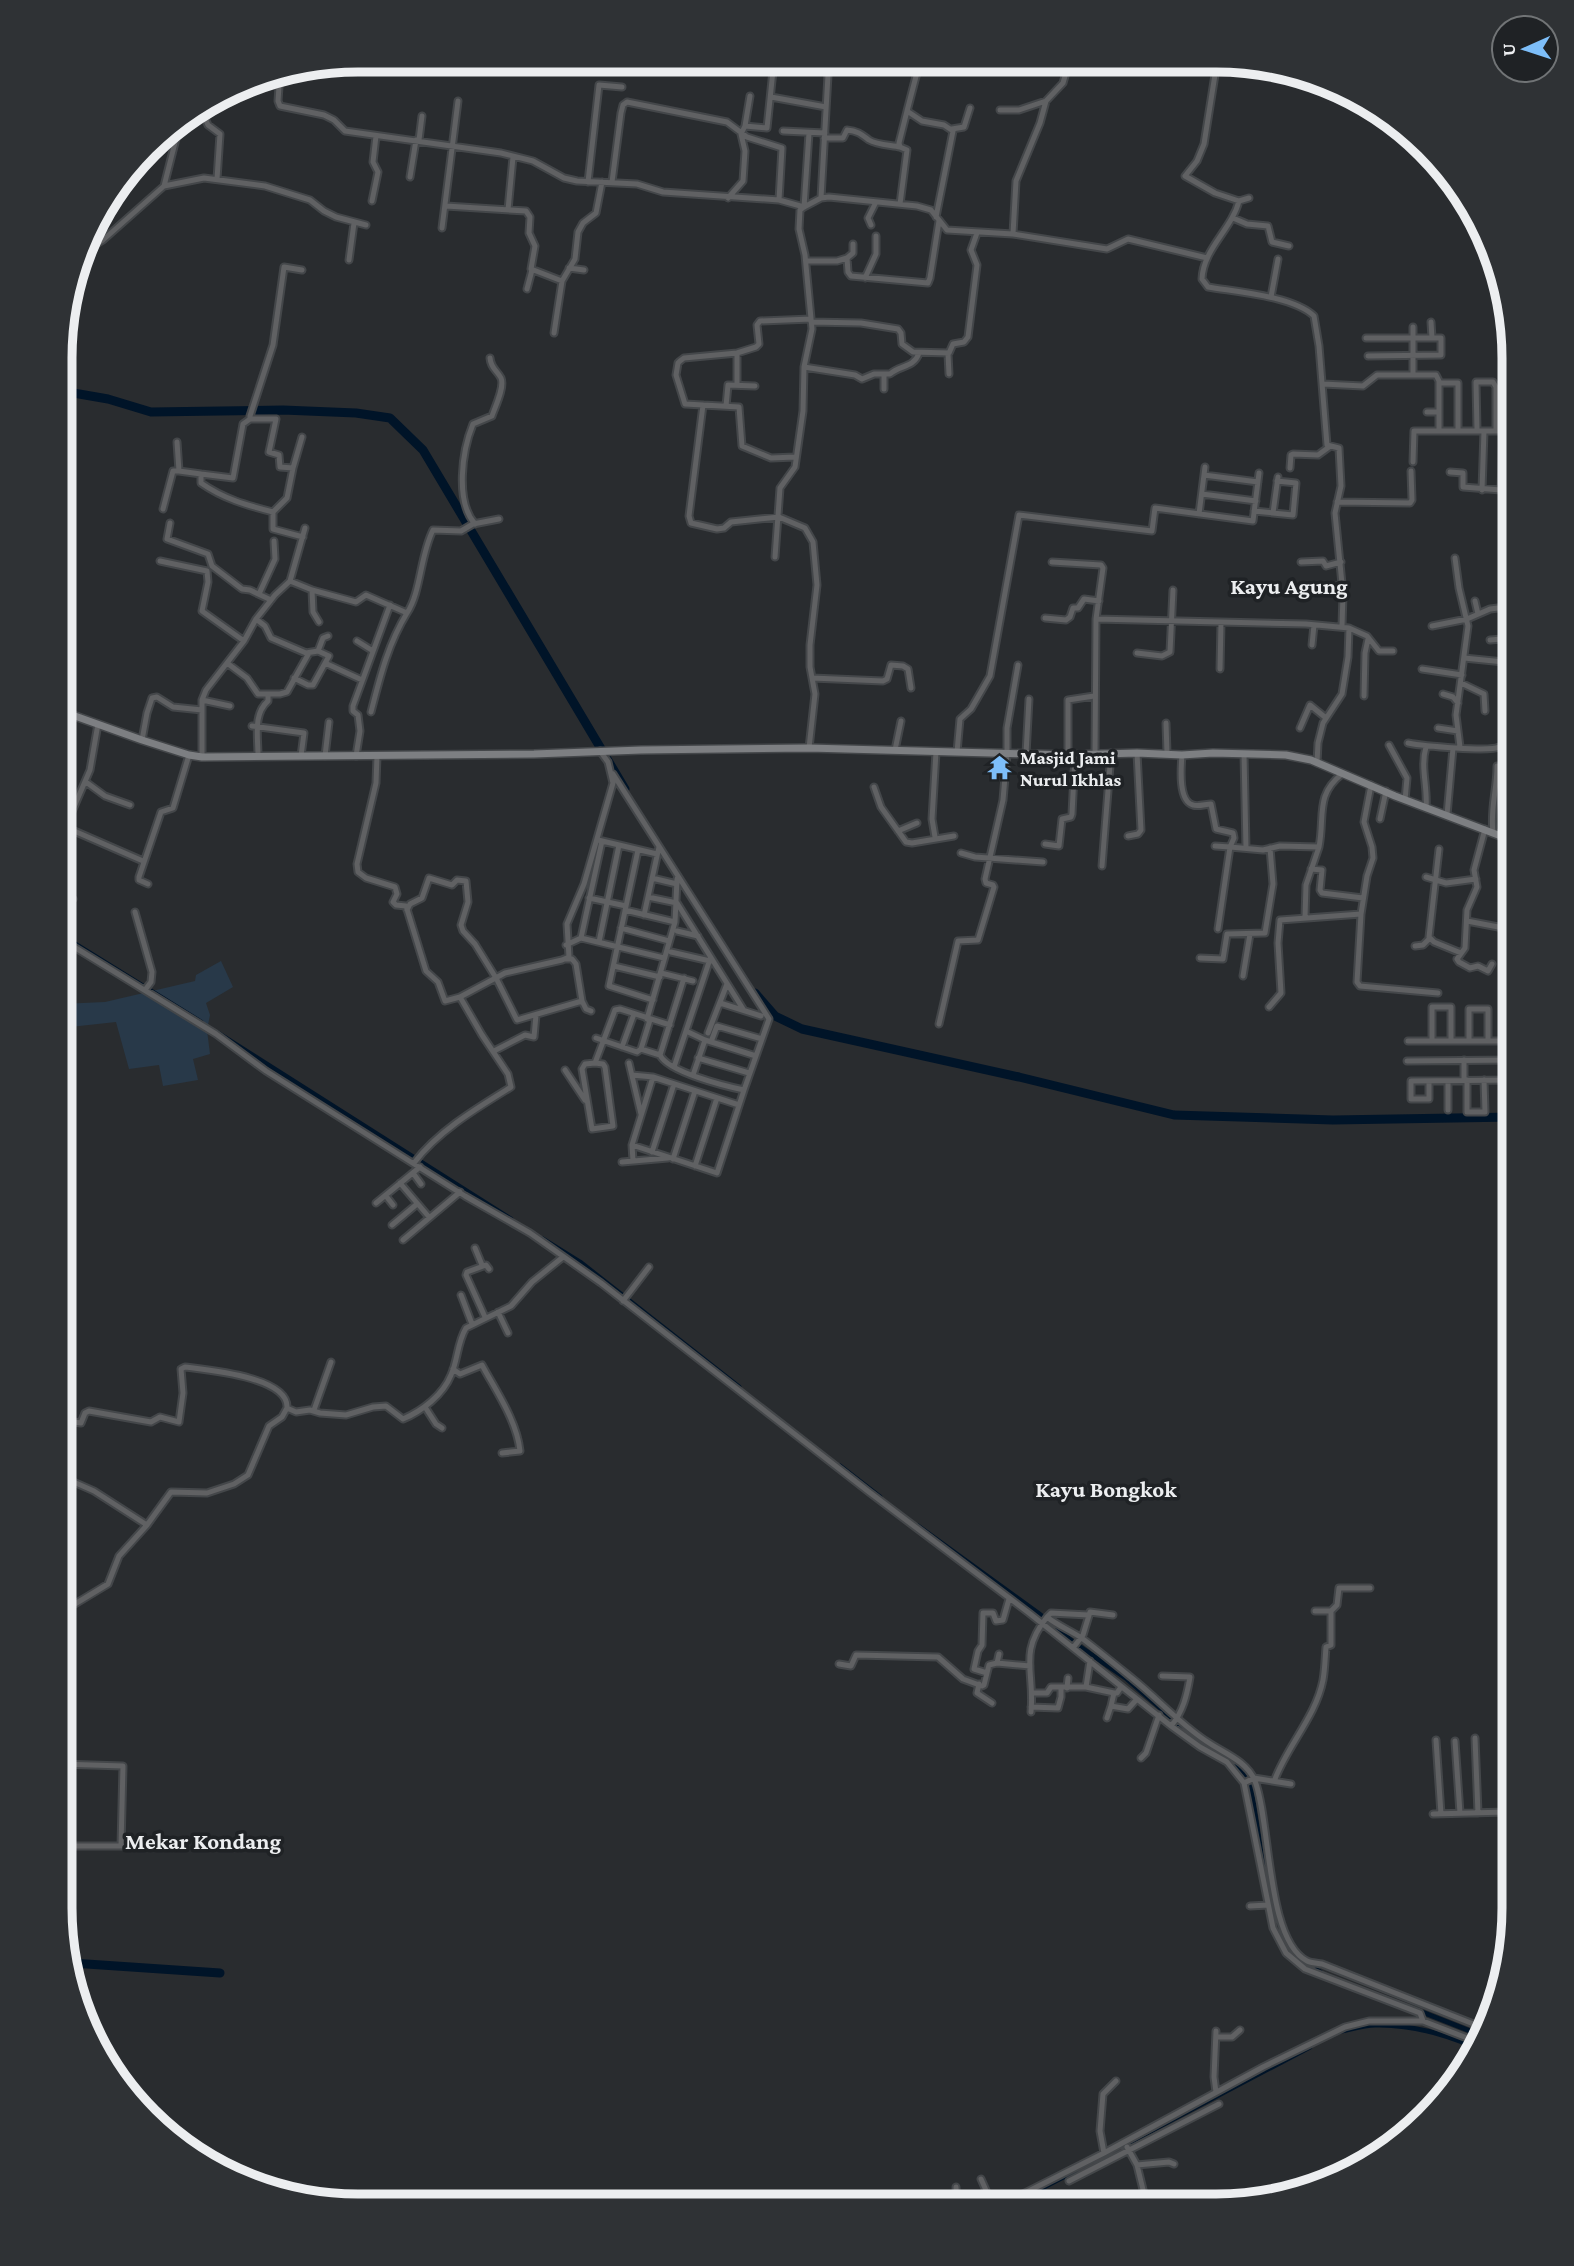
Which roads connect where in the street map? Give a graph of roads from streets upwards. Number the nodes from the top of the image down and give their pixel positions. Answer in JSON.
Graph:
{"nodes":[{"id":1,"x":773,"y":72,"type":"edge"},
{"id":2,"x":827,"y":72,"type":"edge"},
{"id":3,"x":917,"y":72,"type":"edge"},
{"id":4,"x":1066,"y":72,"type":"edge"},
{"id":5,"x":1215,"y":72,"type":"edge"},
{"id":6,"x":279,"y":83,"type":"edge"},
{"id":7,"x":622,"y":87,"type":"dead end"},
{"id":8,"x":750,"y":96,"type":"dead end"},
{"id":9,"x":771,"y":97,"type":"junction"},
{"id":10,"x":458,"y":101,"type":"dead end"},
{"id":11,"x":1046,"y":101,"type":"junction"},
{"id":12,"x":826,"y":107,"type":"junction"},
{"id":13,"x":970,"y":108,"type":"dead end"},
{"id":14,"x":1000,"y":110,"type":"dead end"},
{"id":15,"x":907,"y":111,"type":"junction"},
{"id":16,"x":205,"y":116,"type":"edge"},
{"id":17,"x":422,"y":116,"type":"dead end"},
{"id":18,"x":745,"y":126,"type":"junction"},
{"id":19,"x":952,"y":129,"type":"junction"},
{"id":20,"x":783,"y":131,"type":"dead end"},
{"id":21,"x":809,"y":133,"type":"junction"},
{"id":22,"x":741,"y":134,"type":"junction"},
{"id":23,"x":376,"y":136,"type":"junction"},
{"id":24,"x":825,"y":136,"type":"junction"},
{"id":25,"x":176,"y":137,"type":"edge"},
{"id":26,"x":417,"y":140,"type":"junction"},
{"id":27,"x":454,"y":146,"type":"junction"},
{"id":28,"x":900,"y":146,"type":"junction"},
{"id":29,"x":513,"y":157,"type":"junction"},
{"id":30,"x":410,"y":177,"type":"dead end"},
{"id":31,"x":217,"y":179,"type":"junction"},
{"id":32,"x":588,"y":182,"type":"junction"},
{"id":33,"x":602,"y":182,"type":"junction"},
{"id":34,"x":612,"y":182,"type":"junction"},
{"id":35,"x":164,"y":186,"type":"junction"},
{"id":36,"x":728,"y":198,"type":"junction"},
{"id":37,"x":821,"y":198,"type":"junction"},
{"id":38,"x":1249,"y":198,"type":"dead end"},
{"id":39,"x":779,"y":200,"type":"junction"},
{"id":40,"x":372,"y":201,"type":"dead end"},
{"id":41,"x":1239,"y":201,"type":"junction"},
{"id":42,"x":876,"y":202,"type":"junction"},
{"id":43,"x":900,"y":204,"type":"junction"},
{"id":44,"x":446,"y":206,"type":"junction"},
{"id":45,"x":804,"y":207,"type":"junction"},
{"id":46,"x":508,"y":210,"type":"junction"},
{"id":47,"x":1233,"y":218,"type":"junction"},
{"id":48,"x":937,"y":219,"type":"junction"},
{"id":49,"x":354,"y":223,"type":"junction"},
{"id":50,"x":366,"y":225,"type":"dead end"},
{"id":51,"x":871,"y":225,"type":"dead end"},
{"id":52,"x":442,"y":228,"type":"dead end"},
{"id":53,"x":977,"y":233,"type":"junction"},
{"id":54,"x":1013,"y":234,"type":"junction"},
{"id":55,"x":876,"y":236,"type":"dead end"},
{"id":56,"x":96,"y":243,"type":"edge"},
{"id":57,"x":853,"y":243,"type":"dead end"},
{"id":58,"x":1289,"y":246,"type":"dead end"},
{"id":59,"x":846,"y":258,"type":"junction"},
{"id":60,"x":1207,"y":258,"type":"junction"},
{"id":61,"x":1279,"y":259,"type":"dead end"},
{"id":62,"x":349,"y":260,"type":"dead end"},
{"id":63,"x":806,"y":261,"type":"junction"},
{"id":64,"x":569,"y":268,"type":"junction"},
{"id":65,"x":302,"y":270,"type":"dead end"},
{"id":66,"x":532,"y":270,"type":"junction"},
{"id":67,"x":584,"y":270,"type":"dead end"},
{"id":68,"x":865,"y":278,"type":"junction"},
{"id":69,"x":562,"y":281,"type":"junction"},
{"id":70,"x":527,"y":289,"type":"dead end"},
{"id":71,"x":1271,"y":297,"type":"junction"},
{"id":72,"x":811,"y":320,"type":"junction"},
{"id":73,"x":1432,"y":322,"type":"dead end"},
{"id":74,"x":1413,"y":327,"type":"dead end"},
{"id":75,"x":554,"y":333,"type":"dead end"},
{"id":76,"x":1366,"y":338,"type":"dead end"},
{"id":77,"x":1413,"y":338,"type":"junction"},
{"id":78,"x":1432,"y":338,"type":"junction"},
{"id":79,"x":737,"y":353,"type":"junction"},
{"id":80,"x":919,"y":354,"type":"junction"},
{"id":81,"x":948,"y":354,"type":"junction"},
{"id":82,"x":1413,"y":355,"type":"junction"},
{"id":83,"x":1368,"y":356,"type":"dead end"},
{"id":84,"x":491,"y":358,"type":"dead end"},
{"id":85,"x":804,"y":367,"type":"junction"},
{"id":86,"x":949,"y":374,"type":"dead end"},
{"id":87,"x":1413,"y":374,"type":"junction"},
{"id":88,"x":884,"y":375,"type":"junction"},
{"id":89,"x":1439,"y":383,"type":"junction"},
{"id":90,"x":1323,"y":384,"type":"junction"},
{"id":91,"x":737,"y":385,"type":"junction"},
{"id":92,"x":755,"y":386,"type":"dead end"},
{"id":93,"x":884,"y":389,"type":"dead end"},
{"id":94,"x":704,"y":405,"type":"junction"},
{"id":95,"x":726,"y":406,"type":"junction"},
{"id":96,"x":1427,"y":412,"type":"dead end"},
{"id":97,"x":1439,"y":412,"type":"junction"},
{"id":98,"x":250,"y":418,"type":"junction"},
{"id":99,"x":1458,"y":430,"type":"junction"},
{"id":100,"x":1438,"y":431,"type":"junction"},
{"id":101,"x":1480,"y":431,"type":"junction"},
{"id":102,"x":1496,"y":431,"type":"junction"},
{"id":103,"x":1502,"y":431,"type":"edge"},
{"id":104,"x":302,"y":437,"type":"dead end"},
{"id":105,"x":177,"y":442,"type":"dead end"},
{"id":106,"x":1329,"y":447,"type":"junction"},
{"id":107,"x":795,"y":457,"type":"junction"},
{"id":108,"x":1502,"y":461,"type":"edge"},
{"id":109,"x":1413,"y":462,"type":"dead end"},
{"id":110,"x":1205,"y":467,"type":"dead end"},
{"id":111,"x":293,"y":468,"type":"junction"},
{"id":112,"x":1290,"y":468,"type":"dead end"},
{"id":113,"x":179,"y":471,"type":"junction"},
{"id":114,"x":1411,"y":471,"type":"dead end"},
{"id":115,"x":1450,"y":472,"type":"dead end"},
{"id":116,"x":1259,"y":473,"type":"dead end"},
{"id":117,"x":201,"y":474,"type":"junction"},
{"id":118,"x":1204,"y":475,"type":"junction"},
{"id":119,"x":1258,"y":482,"type":"junction"},
{"id":120,"x":1482,"y":490,"type":"junction"},
{"id":121,"x":1202,"y":494,"type":"junction"},
{"id":122,"x":1256,"y":501,"type":"junction"},
{"id":123,"x":1337,"y":502,"type":"junction"},
{"id":124,"x":163,"y":509,"type":"dead end"},
{"id":125,"x":1254,"y":511,"type":"junction"},
{"id":126,"x":273,"y":512,"type":"junction"},
{"id":127,"x":1273,"y":513,"type":"junction"},
{"id":128,"x":1199,"y":514,"type":"junction"},
{"id":129,"x":779,"y":517,"type":"junction"},
{"id":130,"x":499,"y":519,"type":"dead end"},
{"id":131,"x":170,"y":523,"type":"dead end"},
{"id":132,"x":474,"y":524,"type":"junction"},
{"id":133,"x":305,"y":528,"type":"dead end"},
{"id":134,"x":303,"y":537,"type":"junction"},
{"id":135,"x":274,"y":541,"type":"dead end"},
{"id":136,"x":775,"y":557,"type":"dead end"},
{"id":137,"x":1455,"y":558,"type":"dead end"},
{"id":138,"x":160,"y":561,"type":"dead end"},
{"id":139,"x":1052,"y":562,"type":"dead end"},
{"id":140,"x":1301,"y":562,"type":"dead end"},
{"id":141,"x":1341,"y":562,"type":"junction"},
{"id":142,"x":212,"y":566,"type":"junction"},
{"id":143,"x":208,"y":575,"type":"junction"},
{"id":144,"x":290,"y":580,"type":"junction"},
{"id":145,"x":1342,"y":585,"type":"junction"},
{"id":146,"x":312,"y":590,"type":"junction"},
{"id":147,"x":1173,"y":590,"type":"dead end"},
{"id":148,"x":1310,"y":591,"type":"dead end"},
{"id":149,"x":259,"y":594,"type":"junction"},
{"id":150,"x":271,"y":600,"type":"junction"},
{"id":151,"x":1099,"y":601,"type":"junction"},
{"id":152,"x":1475,"y":601,"type":"dead end"},
{"id":153,"x":390,"y":605,"type":"junction"},
{"id":154,"x":1502,"y":608,"type":"edge"},
{"id":155,"x":407,"y":613,"type":"junction"},
{"id":156,"x":1478,"y":614,"type":"junction"},
{"id":157,"x":1045,"y":618,"type":"dead end"},
{"id":158,"x":256,"y":619,"type":"junction"},
{"id":159,"x":1096,"y":619,"type":"junction"},
{"id":160,"x":1467,"y":619,"type":"junction"},
{"id":161,"x":1171,"y":621,"type":"junction"},
{"id":162,"x":319,"y":622,"type":"dead end"},
{"id":163,"x":1221,"y":623,"type":"junction"},
{"id":164,"x":1314,"y":625,"type":"junction"},
{"id":165,"x":1342,"y":626,"type":"junction"},
{"id":166,"x":1432,"y":626,"type":"dead end"},
{"id":167,"x":1349,"y":628,"type":"junction"},
{"id":168,"x":328,"y":636,"type":"dead end"},
{"id":169,"x":1368,"y":639,"type":"junction"},
{"id":170,"x":1502,"y":639,"type":"edge"},
{"id":171,"x":244,"y":640,"type":"junction"},
{"id":172,"x":1490,"y":640,"type":"dead end"},
{"id":173,"x":357,"y":641,"type":"dead end"},
{"id":174,"x":1312,"y":645,"type":"dead end"},
{"id":175,"x":1393,"y":650,"type":"dead end"},
{"id":176,"x":318,"y":651,"type":"junction"},
{"id":177,"x":373,"y":651,"type":"junction"},
{"id":178,"x":309,"y":653,"type":"junction"},
{"id":179,"x":1137,"y":653,"type":"dead end"},
{"id":180,"x":1464,"y":659,"type":"junction"},
{"id":181,"x":1502,"y":662,"type":"edge"},
{"id":182,"x":227,"y":663,"type":"junction"},
{"id":183,"x":325,"y":663,"type":"junction"},
{"id":184,"x":1018,"y":665,"type":"dead end"},
{"id":185,"x":1220,"y":669,"type":"dead end"},
{"id":186,"x":1422,"y":669,"type":"dead end"},
{"id":187,"x":1462,"y":676,"type":"junction"},
{"id":188,"x":294,"y":678,"type":"junction"},
{"id":189,"x":812,"y":678,"type":"junction"},
{"id":190,"x":362,"y":680,"type":"junction"},
{"id":191,"x":1461,"y":683,"type":"junction"},
{"id":192,"x":911,"y":688,"type":"dead end"},
{"id":193,"x":268,"y":694,"type":"junction"},
{"id":194,"x":1443,"y":694,"type":"dead end"},
{"id":195,"x":1094,"y":695,"type":"junction"},
{"id":196,"x":1364,"y":696,"type":"dead end"},
{"id":197,"x":1029,"y":699,"type":"dead end"},
{"id":198,"x":202,"y":700,"type":"junction"},
{"id":199,"x":1458,"y":703,"type":"junction"},
{"id":200,"x":230,"y":706,"type":"dead end"},
{"id":201,"x":202,"y":710,"type":"junction"},
{"id":202,"x":1485,"y":711,"type":"dead end"},
{"id":203,"x":371,"y":712,"type":"dead end"},
{"id":204,"x":72,"y":715,"type":"edge"},
{"id":205,"x":1326,"y":718,"type":"junction"},
{"id":206,"x":901,"y":721,"type":"dead end"},
{"id":207,"x":330,"y":722,"type":"dead end"},
{"id":208,"x":1166,"y":723,"type":"dead end"},
{"id":209,"x":98,"y":724,"type":"junction"},
{"id":210,"x":254,"y":726,"type":"junction"},
{"id":211,"x":1438,"y":727,"type":"dead end"},
{"id":212,"x":1300,"y":728,"type":"dead end"},
{"id":213,"x":1458,"y":732,"type":"junction"},
{"id":214,"x":142,"y":740,"type":"junction"},
{"id":215,"x":1408,"y":743,"type":"dead end"},
{"id":216,"x":1389,"y":746,"type":"dead end"},
{"id":217,"x":1426,"y":747,"type":"junction"},
{"id":218,"x":1460,"y":747,"type":"junction"},
{"id":219,"x":809,"y":748,"type":"junction"},
{"id":220,"x":1452,"y":748,"type":"junction"},
{"id":221,"x":1502,"y":748,"type":"edge"},
{"id":222,"x":895,"y":750,"type":"junction"},
{"id":223,"x":601,"y":751,"type":"junction"},
{"id":224,"x":936,"y":752,"type":"junction"},
{"id":225,"x":957,"y":752,"type":"junction"},
{"id":226,"x":1137,"y":753,"type":"junction"},
{"id":227,"x":1167,"y":753,"type":"junction"},
{"id":228,"x":1007,"y":754,"type":"junction"},
{"id":229,"x":1026,"y":754,"type":"junction"},
{"id":230,"x":1095,"y":754,"type":"junction"},
{"id":231,"x":1111,"y":754,"type":"junction"},
{"id":232,"x":1244,"y":754,"type":"junction"},
{"id":233,"x":189,"y":755,"type":"junction"},
{"id":234,"x":1072,"y":755,"type":"junction"},
{"id":235,"x":1182,"y":755,"type":"junction"},
{"id":236,"x":258,"y":756,"type":"junction"},
{"id":237,"x":302,"y":756,"type":"junction"},
{"id":238,"x":325,"y":756,"type":"junction"},
{"id":239,"x":356,"y":756,"type":"junction"},
{"id":240,"x":377,"y":756,"type":"junction"},
{"id":241,"x":202,"y":757,"type":"junction"},
{"id":242,"x":1317,"y":763,"type":"junction"},
{"id":243,"x":1497,"y":766,"type":"dead end"},
{"id":244,"x":612,"y":772,"type":"junction"},
{"id":245,"x":1342,"y":774,"type":"junction"},
{"id":246,"x":86,"y":782,"type":"junction"},
{"id":247,"x":1371,"y":785,"type":"junction"},
{"id":248,"x":874,"y":787,"type":"dead end"},
{"id":249,"x":1386,"y":792,"type":"junction"},
{"id":250,"x":1405,"y":800,"type":"junction"},
{"id":251,"x":130,"y":805,"type":"dead end"},
{"id":252,"x":1426,"y":808,"type":"junction"},
{"id":253,"x":72,"y":812,"type":"edge"},
{"id":254,"x":1447,"y":815,"type":"junction"},
{"id":255,"x":1380,"y":819,"type":"dead end"},
{"id":256,"x":917,"y":823,"type":"dead end"},
{"id":257,"x":1485,"y":829,"type":"junction"},
{"id":258,"x":72,"y":830,"type":"edge"},
{"id":259,"x":898,"y":831,"type":"junction"},
{"id":260,"x":1493,"y":833,"type":"junction"},
{"id":261,"x":954,"y":836,"type":"dead end"},
{"id":262,"x":1128,"y":836,"type":"dead end"},
{"id":263,"x":1502,"y":836,"type":"edge"},
{"id":264,"x":935,"y":837,"type":"junction"},
{"id":265,"x":598,"y":840,"type":"junction"},
{"id":266,"x":1045,"y":844,"type":"dead end"},
{"id":267,"x":619,"y":845,"type":"junction"},
{"id":268,"x":1215,"y":846,"type":"dead end"},
{"id":269,"x":659,"y":847,"type":"junction"},
{"id":270,"x":1230,"y":847,"type":"junction"},
{"id":271,"x":1319,"y":847,"type":"junction"},
{"id":272,"x":1246,"y":848,"type":"junction"},
{"id":273,"x":1270,"y":848,"type":"junction"},
{"id":274,"x":1439,"y":849,"type":"dead end"},
{"id":275,"x":638,"y":850,"type":"junction"},
{"id":276,"x":961,"y":853,"type":"dead end"},
{"id":277,"x":657,"y":854,"type":"junction"},
{"id":278,"x":991,"y":858,"type":"junction"},
{"id":279,"x":143,"y":861,"type":"junction"},
{"id":280,"x":1043,"y":862,"type":"dead end"},
{"id":281,"x":1102,"y":866,"type":"dead end"},
{"id":282,"x":1311,"y":869,"type":"junction"},
{"id":283,"x":677,"y":875,"type":"junction"},
{"id":284,"x":1426,"y":877,"type":"dead end"},
{"id":285,"x":652,"y":878,"type":"junction"},
{"id":286,"x":1476,"y":878,"type":"junction"},
{"id":287,"x":1436,"y":881,"type":"junction"},
{"id":288,"x":148,"y":884,"type":"dead end"},
{"id":289,"x":677,"y":884,"type":"junction"},
{"id":290,"x":648,"y":897,"type":"junction"},
{"id":291,"x":589,"y":898,"type":"junction"},
{"id":292,"x":1363,"y":898,"type":"junction"},
{"id":293,"x":608,"y":902,"type":"junction"},
{"id":294,"x":677,"y":903,"type":"junction"},
{"id":295,"x":625,"y":908,"type":"junction"},
{"id":296,"x":407,"y":910,"type":"junction"},
{"id":297,"x":135,"y":912,"type":"dead end"},
{"id":298,"x":1361,"y":914,"type":"junction"},
{"id":299,"x":644,"y":915,"type":"junction"},
{"id":300,"x":1305,"y":917,"type":"junction"},
{"id":301,"x":1467,"y":921,"type":"junction"},
{"id":302,"x":675,"y":922,"type":"junction"},
{"id":303,"x":621,"y":928,"type":"junction"},
{"id":304,"x":1502,"y":928,"type":"edge"},
{"id":305,"x":1218,"y":929,"type":"dead end"},
{"id":306,"x":677,"y":931,"type":"dead end"},
{"id":307,"x":1279,"y":931,"type":"junction"},
{"id":308,"x":1265,"y":933,"type":"junction"},
{"id":309,"x":1250,"y":934,"type":"junction"},
{"id":310,"x":698,"y":936,"type":"junction"},
{"id":311,"x":581,"y":938,"type":"junction"},
{"id":312,"x":1430,"y":938,"type":"junction"},
{"id":313,"x":668,"y":941,"type":"junction"},
{"id":314,"x":599,"y":942,"type":"junction"},
{"id":315,"x":72,"y":945,"type":"edge"},
{"id":316,"x":566,"y":945,"type":"junction"},
{"id":317,"x":617,"y":946,"type":"junction"},
{"id":318,"x":1415,"y":946,"type":"dead end"},
{"id":319,"x":671,"y":952,"type":"dead end"},
{"id":320,"x":1461,"y":953,"type":"junction"},
{"id":321,"x":664,"y":958,"type":"junction"},
{"id":322,"x":1200,"y":958,"type":"dead end"},
{"id":323,"x":566,"y":959,"type":"junction"},
{"id":324,"x":710,"y":960,"type":"junction"},
{"id":325,"x":1492,"y":964,"type":"dead end"},
{"id":326,"x":614,"y":966,"type":"junction"},
{"id":327,"x":660,"y":975,"type":"junction"},
{"id":328,"x":1243,"y":976,"type":"dead end"},
{"id":329,"x":496,"y":978,"type":"junction"},
{"id":330,"x":684,"y":978,"type":"junction"},
{"id":331,"x":694,"y":981,"type":"dead end"},
{"id":332,"x":727,"y":984,"type":"junction"},
{"id":333,"x":147,"y":988,"type":"junction"},
{"id":334,"x":1438,"y":993,"type":"dead end"},
{"id":335,"x":460,"y":997,"type":"junction"},
{"id":336,"x":653,"y":999,"type":"junction"},
{"id":337,"x":582,"y":1001,"type":"junction"},
{"id":338,"x":720,"y":1003,"type":"junction"},
{"id":339,"x":1269,"y":1007,"type":"dead end"},
{"id":340,"x":743,"y":1009,"type":"junction"},
{"id":341,"x":591,"y":1012,"type":"dead end"},
{"id":342,"x":634,"y":1014,"type":"junction"},
{"id":343,"x":536,"y":1015,"type":"junction"},
{"id":344,"x":761,"y":1016,"type":"dead end"},
{"id":345,"x":649,"y":1019,"type":"junction"},
{"id":346,"x":939,"y":1024,"type":"dead end"},
{"id":347,"x":670,"y":1025,"type":"junction"},
{"id":348,"x":686,"y":1031,"type":"junction"},
{"id":349,"x":596,"y":1038,"type":"dead end"},
{"id":350,"x":708,"y":1038,"type":"junction"},
{"id":351,"x":762,"y":1039,"type":"junction"},
{"id":352,"x":1408,"y":1041,"type":"dead end"},
{"id":353,"x":1432,"y":1041,"type":"junction"},
{"id":354,"x":1451,"y":1041,"type":"junction"},
{"id":355,"x":1469,"y":1041,"type":"junction"},
{"id":356,"x":1488,"y":1041,"type":"junction"},
{"id":357,"x":1502,"y":1041,"type":"edge"},
{"id":358,"x":605,"y":1042,"type":"junction"},
{"id":359,"x":622,"y":1047,"type":"junction"},
{"id":360,"x":641,"y":1049,"type":"junction"},
{"id":361,"x":494,"y":1051,"type":"junction"},
{"id":362,"x":660,"y":1055,"type":"junction"},
{"id":363,"x":756,"y":1056,"type":"junction"},
{"id":364,"x":698,"y":1058,"type":"junction"},
{"id":365,"x":1464,"y":1060,"type":"junction"},
{"id":366,"x":1502,"y":1060,"type":"edge"},
{"id":367,"x":1407,"y":1061,"type":"dead end"},
{"id":368,"x":595,"y":1063,"type":"junction"},
{"id":369,"x":628,"y":1063,"type":"dead end"},
{"id":370,"x":674,"y":1067,"type":"junction"},
{"id":371,"x":565,"y":1070,"type":"dead end"},
{"id":372,"x":749,"y":1073,"type":"junction"},
{"id":373,"x":632,"y":1075,"type":"junction"},
{"id":374,"x":693,"y":1075,"type":"junction"},
{"id":375,"x":653,"y":1077,"type":"junction"},
{"id":376,"x":1465,"y":1080,"type":"junction"},
{"id":377,"x":1484,"y":1080,"type":"junction"},
{"id":378,"x":1502,"y":1080,"type":"edge"},
{"id":379,"x":1429,"y":1081,"type":"junction"},
{"id":380,"x":1448,"y":1081,"type":"junction"},
{"id":381,"x":674,"y":1084,"type":"junction"},
{"id":382,"x":744,"y":1090,"type":"junction"},
{"id":383,"x":695,"y":1091,"type":"junction"},
{"id":384,"x":716,"y":1098,"type":"junction"},
{"id":385,"x":586,"y":1102,"type":"junction"},
{"id":386,"x":739,"y":1105,"type":"junction"},
{"id":387,"x":1448,"y":1110,"type":"dead end"},
{"id":388,"x":641,"y":1114,"type":"junction"},
{"id":389,"x":632,"y":1145,"type":"junction"},
{"id":390,"x":652,"y":1152,"type":"junction"},
{"id":391,"x":672,"y":1158,"type":"junction"},
{"id":392,"x":633,"y":1161,"type":"junction"},
{"id":393,"x":622,"y":1162,"type":"dead end"},
{"id":394,"x":417,"y":1164,"type":"junction"},
{"id":395,"x":695,"y":1166,"type":"junction"},
{"id":396,"x":413,"y":1173,"type":"junction"},
{"id":397,"x":400,"y":1183,"type":"junction"},
{"id":398,"x":421,"y":1184,"type":"dead end"},
{"id":399,"x":460,"y":1192,"type":"junction"},
{"id":400,"x":386,"y":1196,"type":"junction"},
{"id":401,"x":376,"y":1203,"type":"dead end"},
{"id":402,"x":417,"y":1204,"type":"junction"},
{"id":403,"x":393,"y":1205,"type":"dead end"},
{"id":404,"x":429,"y":1217,"type":"junction"},
{"id":405,"x":392,"y":1225,"type":"dead end"},
{"id":406,"x":402,"y":1240,"type":"dead end"},
{"id":407,"x":475,"y":1248,"type":"dead end"},
{"id":408,"x":563,"y":1257,"type":"junction"},
{"id":409,"x":482,"y":1265,"type":"junction"},
{"id":410,"x":649,"y":1267,"type":"dead end"},
{"id":411,"x":489,"y":1269,"type":"dead end"},
{"id":412,"x":461,"y":1295,"type":"dead end"},
{"id":413,"x":624,"y":1300,"type":"junction"},
{"id":414,"x":498,"y":1312,"type":"junction"},
{"id":415,"x":485,"y":1317,"type":"junction"},
{"id":416,"x":472,"y":1324,"type":"junction"},
{"id":417,"x":508,"y":1333,"type":"dead end"},
{"id":418,"x":331,"y":1362,"type":"dead end"},
{"id":419,"x":453,"y":1370,"type":"junction"},
{"id":420,"x":425,"y":1407,"type":"junction"},
{"id":421,"x":287,"y":1408,"type":"junction"},
{"id":422,"x":314,"y":1410,"type":"junction"},
{"id":423,"x":72,"y":1422,"type":"edge"},
{"id":424,"x":442,"y":1428,"type":"dead end"},
{"id":425,"x":502,"y":1453,"type":"dead end"},
{"id":426,"x":72,"y":1481,"type":"edge"},
{"id":427,"x":148,"y":1525,"type":"junction"},
{"id":428,"x":1370,"y":1588,"type":"dead end"},
{"id":429,"x":1009,"y":1599,"type":"junction"},
{"id":430,"x":72,"y":1606,"type":"edge"},
{"id":431,"x":1331,"y":1611,"type":"junction"},
{"id":432,"x":1315,"y":1612,"type":"dead end"},
{"id":433,"x":1088,"y":1615,"type":"junction"},
{"id":434,"x":1113,"y":1615,"type":"dead end"},
{"id":435,"x":1044,"y":1621,"type":"junction"},
{"id":436,"x":1080,"y":1638,"type":"junction"},
{"id":437,"x":1074,"y":1648,"type":"junction"},
{"id":438,"x":999,"y":1654,"type":"dead end"},
{"id":439,"x":1101,"y":1654,"type":"junction"},
{"id":440,"x":1093,"y":1662,"type":"junction"},
{"id":441,"x":997,"y":1663,"type":"junction"},
{"id":442,"x":839,"y":1664,"type":"dead end"},
{"id":443,"x":1030,"y":1666,"type":"junction"},
{"id":444,"x":987,"y":1673,"type":"junction"},
{"id":445,"x":1161,"y":1676,"type":"dead end"},
{"id":446,"x":1069,"y":1678,"type":"dead end"},
{"id":447,"x":1131,"y":1679,"type":"junction"},
{"id":448,"x":979,"y":1684,"type":"junction"},
{"id":449,"x":1086,"y":1687,"type":"junction"},
{"id":450,"x":1124,"y":1687,"type":"junction"},
{"id":451,"x":1064,"y":1688,"type":"junction"},
{"id":452,"x":1032,"y":1693,"type":"junction"},
{"id":453,"x":1114,"y":1693,"type":"junction"},
{"id":454,"x":1137,"y":1699,"type":"junction"},
{"id":455,"x":992,"y":1703,"type":"dead end"},
{"id":456,"x":1111,"y":1706,"type":"junction"},
{"id":457,"x":1159,"y":1715,"type":"junction"},
{"id":458,"x":1107,"y":1718,"type":"dead end"},
{"id":459,"x":1175,"y":1722,"type":"junction"},
{"id":460,"x":1475,"y":1738,"type":"dead end"},
{"id":461,"x":1436,"y":1740,"type":"dead end"},
{"id":462,"x":1455,"y":1741,"type":"dead end"},
{"id":463,"x":1203,"y":1744,"type":"junction"},
{"id":464,"x":1141,"y":1758,"type":"dead end"},
{"id":465,"x":1230,"y":1759,"type":"junction"},
{"id":466,"x":72,"y":1764,"type":"edge"},
{"id":467,"x":1275,"y":1779,"type":"junction"},
{"id":468,"x":1249,"y":1780,"type":"junction"},
{"id":469,"x":1291,"y":1784,"type":"dead end"},
{"id":470,"x":1502,"y":1812,"type":"edge"},
{"id":471,"x":1460,"y":1813,"type":"junction"},
{"id":472,"x":1478,"y":1813,"type":"junction"},
{"id":473,"x":1257,"y":1814,"type":"junction"},
{"id":474,"x":1433,"y":1814,"type":"dead end"},
{"id":475,"x":1441,"y":1814,"type":"junction"},
{"id":476,"x":72,"y":1846,"type":"edge"},
{"id":477,"x":121,"y":1846,"type":"junction"},
{"id":478,"x":153,"y":1846,"type":"dead end"},
{"id":479,"x":1267,"y":1879,"type":"junction"},
{"id":480,"x":1268,"y":1905,"type":"junction"},
{"id":481,"x":1250,"y":1906,"type":"dead end"},
{"id":482,"x":1283,"y":1939,"type":"junction"},
{"id":483,"x":1307,"y":1966,"type":"junction"},
{"id":484,"x":1333,"y":1969,"type":"junction"},
{"id":485,"x":1330,"y":1978,"type":"junction"},
{"id":486,"x":1423,"y":2021,"type":"junction"},
{"id":487,"x":1477,"y":2025,"type":"edge"},
{"id":488,"x":1240,"y":2030,"type":"dead end"},
{"id":489,"x":1471,"y":2039,"type":"edge"},
{"id":490,"x":1116,"y":2081,"type":"dead end"},
{"id":491,"x":1216,"y":2092,"type":"junction"},
{"id":492,"x":1219,"y":2104,"type":"dead end"},
{"id":493,"x":1151,"y":2133,"type":"junction"},
{"id":494,"x":1127,"y":2146,"type":"junction"},
{"id":495,"x":1104,"y":2153,"type":"junction"},
{"id":496,"x":1098,"y":2161,"type":"junction"},
{"id":497,"x":1174,"y":2164,"type":"dead end"},
{"id":498,"x":1137,"y":2165,"type":"junction"},
{"id":499,"x":1067,"y":2178,"type":"junction"},
{"id":500,"x":981,"y":2179,"type":"dead end"},
{"id":501,"x":956,"y":2187,"type":"dead end"},
{"id":502,"x":956,"y":2194,"type":"edge"},
{"id":503,"x":988,"y":2194,"type":"edge"},
{"id":504,"x":1030,"y":2194,"type":"edge"},
{"id":505,"x":1144,"y":2194,"type":"edge"}],
"edges":[{"from":1,"to":9,"type":"street"},
{"from":2,"to":12,"type":"street"},
{"from":3,"to":15,"type":"street"},
{"from":4,"to":11,"type":"street"},
{"from":5,"to":41,"type":"street"},
{"from":6,"to":23,"type":"street"},
{"from":7,"to":32,"type":"street"},
{"from":8,"to":18,"type":"street"},
{"from":9,"to":12,"type":"street"},
{"from":9,"to":18,"type":"street"},
{"from":10,"to":27,"type":"street"},
{"from":11,"to":14,"type":"street"},
{"from":11,"to":54,"type":"street"},
{"from":12,"to":24,"type":"street"},
{"from":13,"to":19,"type":"street"},
{"from":15,"to":19,"type":"street"},
{"from":15,"to":28,"type":"street"},
{"from":16,"to":31,"type":"street"},
{"from":17,"to":26,"type":"street"},
{"from":18,"to":22,"type":"street"},
{"from":19,"to":48,"type":"street"},
{"from":20,"to":21,"type":"street"},
{"from":21,"to":24,"type":"street"},
{"from":21,"to":45,"type":"street"},
{"from":22,"to":34,"type":"street"},
{"from":22,"to":36,"type":"street"},
{"from":22,"to":39,"type":"street"},
{"from":23,"to":26,"type":"street"},
{"from":23,"to":40,"type":"street"},
{"from":24,"to":28,"type":"street"},
{"from":24,"to":37,"type":"street"},
{"from":25,"to":35,"type":"street"},
{"from":26,"to":27,"type":"street"},
{"from":26,"to":30,"type":"street"},
{"from":27,"to":29,"type":"street"},
{"from":27,"to":44,"type":"street"},
{"from":28,"to":43,"type":"street"},
{"from":29,"to":32,"type":"street"},
{"from":29,"to":46,"type":"street"},
{"from":31,"to":35,"type":"street"},
{"from":31,"to":49,"type":"street"},
{"from":32,"to":33,"type":"street"},
{"from":33,"to":34,"type":"street"},
{"from":33,"to":64,"type":"street"},
{"from":34,"to":36,"type":"street"},
{"from":35,"to":56,"type":"street"},
{"from":36,"to":39,"type":"street"},
{"from":37,"to":42,"type":"street"},
{"from":37,"to":45,"type":"street"},
{"from":38,"to":41,"type":"street"},
{"from":39,"to":45,"type":"street"},
{"from":41,"to":47,"type":"street"},
{"from":42,"to":43,"type":"street"},
{"from":42,"to":51,"type":"street"},
{"from":43,"to":48,"type":"street"},
{"from":44,"to":46,"type":"street"},
{"from":44,"to":52,"type":"street"},
{"from":45,"to":63,"type":"street"},
{"from":46,"to":66,"type":"street"},
{"from":47,"to":58,"type":"street"},
{"from":47,"to":60,"type":"street"},
{"from":48,"to":53,"type":"street"},
{"from":48,"to":68,"type":"street"},
{"from":49,"to":50,"type":"street"},
{"from":49,"to":62,"type":"street"},
{"from":53,"to":54,"type":"street"},
{"from":53,"to":81,"type":"street"},
{"from":54,"to":60,"type":"street"},
{"from":55,"to":68,"type":"street"},
{"from":57,"to":59,"type":"street"},
{"from":59,"to":63,"type":"street"},
{"from":59,"to":68,"type":"street"},
{"from":60,"to":71,"type":"street"},
{"from":61,"to":71,"type":"street"},
{"from":63,"to":72,"type":"street"},
{"from":64,"to":67,"type":"street"},
{"from":64,"to":69,"type":"street"},
{"from":65,"to":98,"type":"street"},
{"from":66,"to":69,"type":"street"},
{"from":66,"to":70,"type":"street"},
{"from":69,"to":75,"type":"street"},
{"from":71,"to":90,"type":"street"},
{"from":72,"to":79,"type":"street"},
{"from":72,"to":80,"type":"street"},
{"from":72,"to":85,"type":"street"},
{"from":73,"to":78,"type":"street"},
{"from":74,"to":77,"type":"street"},
{"from":76,"to":77,"type":"street"},
{"from":77,"to":78,"type":"street"},
{"from":77,"to":82,"type":"street"},
{"from":78,"to":82,"type":"street"},
{"from":79,"to":91,"type":"street"},
{"from":79,"to":94,"type":"street"},
{"from":80,"to":81,"type":"street"},
{"from":80,"to":88,"type":"street"},
{"from":81,"to":86,"type":"street"},
{"from":82,"to":83,"type":"street"},
{"from":82,"to":87,"type":"street"},
{"from":84,"to":132,"type":"street"},
{"from":85,"to":88,"type":"street"},
{"from":85,"to":107,"type":"street"},
{"from":87,"to":89,"type":"street"},
{"from":87,"to":90,"type":"street"},
{"from":88,"to":93,"type":"street"},
{"from":89,"to":97,"type":"street"},
{"from":89,"to":99,"type":"street"},
{"from":90,"to":106,"type":"street"},
{"from":91,"to":92,"type":"street"},
{"from":91,"to":95,"type":"street"},
{"from":94,"to":95,"type":"street"},
{"from":94,"to":129,"type":"street"},
{"from":95,"to":107,"type":"street"},
{"from":96,"to":97,"type":"street"},
{"from":97,"to":100,"type":"street"},
{"from":98,"to":111,"type":"street"},
{"from":98,"to":117,"type":"street"},
{"from":99,"to":100,"type":"street"},
{"from":99,"to":101,"type":"street"},
{"from":100,"to":109,"type":"street"},
{"from":101,"to":102,"type":"street"},
{"from":101,"to":102,"type":"street"},
{"from":101,"to":120,"type":"street"},
{"from":102,"to":103,"type":"street"},
{"from":104,"to":111,"type":"street"},
{"from":105,"to":113,"type":"street"},
{"from":106,"to":112,"type":"street"},
{"from":106,"to":123,"type":"street"},
{"from":107,"to":129,"type":"street"},
{"from":108,"to":120,"type":"street"},
{"from":110,"to":118,"type":"street"},
{"from":111,"to":126,"type":"street"},
{"from":113,"to":117,"type":"street"},
{"from":113,"to":124,"type":"street"},
{"from":114,"to":123,"type":"street"},
{"from":115,"to":120,"type":"street"},
{"from":116,"to":119,"type":"street"},
{"from":117,"to":126,"type":"street"},
{"from":118,"to":119,"type":"street"},
{"from":118,"to":121,"type":"street"},
{"from":119,"to":122,"type":"street"},
{"from":121,"to":122,"type":"street"},
{"from":121,"to":128,"type":"street"},
{"from":122,"to":125,"type":"street"},
{"from":123,"to":141,"type":"street"},
{"from":125,"to":127,"type":"street"},
{"from":125,"to":128,"type":"street"},
{"from":126,"to":134,"type":"street"},
{"from":127,"to":127,"type":"street"},
{"from":128,"to":225,"type":"street"},
{"from":129,"to":136,"type":"street"},
{"from":129,"to":189,"type":"street"},
{"from":130,"to":132,"type":"street"},
{"from":131,"to":142,"type":"street"},
{"from":132,"to":155,"type":"street"},
{"from":133,"to":134,"type":"street"},
{"from":134,"to":144,"type":"street"},
{"from":135,"to":149,"type":"street"},
{"from":137,"to":160,"type":"street"},
{"from":138,"to":143,"type":"street"},
{"from":139,"to":151,"type":"street"},
{"from":140,"to":141,"type":"street"},
{"from":141,"to":145,"type":"street"},
{"from":142,"to":143,"type":"street"},
{"from":142,"to":149,"type":"street"},
{"from":143,"to":171,"type":"street"},
{"from":144,"to":146,"type":"street"},
{"from":144,"to":150,"type":"street"},
{"from":145,"to":148,"type":"street"},
{"from":145,"to":165,"type":"street"},
{"from":146,"to":153,"type":"street"},
{"from":146,"to":162,"type":"street"},
{"from":147,"to":161,"type":"street"},
{"from":149,"to":150,"type":"street"},
{"from":150,"to":158,"type":"street"},
{"from":151,"to":157,"type":"street"},
{"from":151,"to":159,"type":"street"},
{"from":152,"to":156,"type":"street"},
{"from":153,"to":155,"type":"street"},
{"from":153,"to":177,"type":"street"},
{"from":154,"to":156,"type":"street"},
{"from":155,"to":203,"type":"street"},
{"from":156,"to":160,"type":"street"},
{"from":158,"to":171,"type":"street"},
{"from":158,"to":178,"type":"street"},
{"from":159,"to":161,"type":"street"},
{"from":159,"to":195,"type":"street"},
{"from":160,"to":166,"type":"street"},
{"from":160,"to":180,"type":"street"},
{"from":161,"to":163,"type":"street"},
{"from":161,"to":179,"type":"street"},
{"from":163,"to":164,"type":"street"},
{"from":163,"to":185,"type":"street"},
{"from":164,"to":165,"type":"street"},
{"from":164,"to":174,"type":"street"},
{"from":165,"to":167,"type":"street"},
{"from":167,"to":169,"type":"street"},
{"from":167,"to":205,"type":"street"},
{"from":168,"to":176,"type":"street"},
{"from":169,"to":175,"type":"street"},
{"from":169,"to":196,"type":"street"},
{"from":170,"to":172,"type":"street"},
{"from":171,"to":182,"type":"street"},
{"from":173,"to":177,"type":"street"},
{"from":176,"to":178,"type":"street"},
{"from":176,"to":183,"type":"street"},
{"from":177,"to":190,"type":"street"},
{"from":178,"to":188,"type":"street"},
{"from":180,"to":181,"type":"street"},
{"from":180,"to":187,"type":"street"},
{"from":182,"to":193,"type":"street"},
{"from":182,"to":198,"type":"street"},
{"from":183,"to":188,"type":"street"},
{"from":183,"to":190,"type":"street"},
{"from":184,"to":228,"type":"street"},
{"from":186,"to":187,"type":"street"},
{"from":187,"to":191,"type":"street"},
{"from":188,"to":193,"type":"street"},
{"from":189,"to":192,"type":"street"},
{"from":189,"to":219,"type":"street"},
{"from":190,"to":239,"type":"street"},
{"from":191,"to":199,"type":"street"},
{"from":191,"to":202,"type":"street"},
{"from":193,"to":210,"type":"street"},
{"from":194,"to":199,"type":"street"},
{"from":195,"to":230,"type":"street"},
{"from":195,"to":234,"type":"street"},
{"from":197,"to":229,"type":"street"},
{"from":198,"to":200,"type":"street"},
{"from":198,"to":201,"type":"street"},
{"from":199,"to":213,"type":"street"},
{"from":201,"to":214,"type":"street"},
{"from":201,"to":241,"type":"street"},
{"from":204,"to":209,"type":"street"},
{"from":205,"to":212,"type":"street"},
{"from":205,"to":242,"type":"street"},
{"from":206,"to":222,"type":"street"},
{"from":207,"to":238,"type":"street"},
{"from":208,"to":227,"type":"street"},
{"from":209,"to":214,"type":"street"},
{"from":209,"to":246,"type":"street"},
{"from":210,"to":236,"type":"street"},
{"from":210,"to":237,"type":"street"},
{"from":211,"to":213,"type":"street"},
{"from":213,"to":218,"type":"street"},
{"from":214,"to":233,"type":"street"},
{"from":215,"to":217,"type":"street"},
{"from":216,"to":250,"type":"street"},
{"from":217,"to":220,"type":"street"},
{"from":217,"to":252,"type":"street"},
{"from":218,"to":220,"type":"street"},
{"from":218,"to":221,"type":"street"},
{"from":219,"to":222,"type":"street"},
{"from":219,"to":223,"type":"street"},
{"from":220,"to":254,"type":"street"},
{"from":222,"to":224,"type":"street"},
{"from":223,"to":240,"type":"street"},
{"from":223,"to":244,"type":"street"},
{"from":224,"to":225,"type":"street"},
{"from":224,"to":264,"type":"street"},
{"from":225,"to":228,"type":"street"},
{"from":226,"to":227,"type":"street"},
{"from":226,"to":231,"type":"street"},
{"from":226,"to":262,"type":"street"},
{"from":227,"to":235,"type":"street"},
{"from":228,"to":229,"type":"street"},
{"from":228,"to":278,"type":"street"},
{"from":229,"to":234,"type":"street"},
{"from":230,"to":231,"type":"street"},
{"from":230,"to":234,"type":"street"},
{"from":231,"to":281,"type":"street"},
{"from":232,"to":235,"type":"street"},
{"from":232,"to":242,"type":"street"},
{"from":232,"to":272,"type":"street"},
{"from":233,"to":241,"type":"street"},
{"from":233,"to":279,"type":"street"},
{"from":234,"to":266,"type":"street"},
{"from":235,"to":270,"type":"street"},
{"from":236,"to":237,"type":"street"},
{"from":236,"to":241,"type":"street"},
{"from":237,"to":238,"type":"street"},
{"from":238,"to":239,"type":"street"},
{"from":239,"to":240,"type":"street"},
{"from":240,"to":296,"type":"street"},
{"from":242,"to":245,"type":"street"},
{"from":243,"to":260,"type":"street"},
{"from":244,"to":265,"type":"street"},
{"from":244,"to":269,"type":"street"},
{"from":245,"to":247,"type":"street"},
{"from":245,"to":271,"type":"street"},
{"from":246,"to":251,"type":"street"},
{"from":246,"to":253,"type":"street"},
{"from":247,"to":249,"type":"street"},
{"from":247,"to":292,"type":"street"},
{"from":248,"to":259,"type":"street"},
{"from":249,"to":250,"type":"street"},
{"from":249,"to":255,"type":"street"},
{"from":250,"to":252,"type":"street"},
{"from":252,"to":254,"type":"street"},
{"from":254,"to":257,"type":"street"},
{"from":256,"to":259,"type":"street"},
{"from":257,"to":260,"type":"street"},
{"from":257,"to":286,"type":"street"},
{"from":258,"to":279,"type":"street"},
{"from":259,"to":264,"type":"street"},
{"from":260,"to":263,"type":"street"},
{"from":261,"to":264,"type":"street"},
{"from":265,"to":267,"type":"street"},
{"from":265,"to":291,"type":"street"},
{"from":265,"to":316,"type":"street"},
{"from":267,"to":275,"type":"street"},
{"from":267,"to":293,"type":"street"},
{"from":268,"to":270,"type":"street"},
{"from":269,"to":277,"type":"street"},
{"from":269,"to":283,"type":"street"},
{"from":270,"to":272,"type":"street"},
{"from":270,"to":305,"type":"street"},
{"from":271,"to":273,"type":"street"},
{"from":271,"to":282,"type":"street"},
{"from":272,"to":273,"type":"street"},
{"from":273,"to":308,"type":"street"},
{"from":274,"to":287,"type":"street"},
{"from":275,"to":277,"type":"street"},
{"from":275,"to":295,"type":"street"},
{"from":276,"to":278,"type":"street"},
{"from":277,"to":285,"type":"street"},
{"from":278,"to":280,"type":"street"},
{"from":278,"to":346,"type":"street"},
{"from":279,"to":288,"type":"street"},
{"from":282,"to":292,"type":"street"},
{"from":282,"to":300,"type":"street"},
{"from":283,"to":289,"type":"street"},
{"from":283,"to":351,"type":"street"},
{"from":284,"to":287,"type":"street"},
{"from":285,"to":289,"type":"street"},
{"from":285,"to":290,"type":"street"},
{"from":286,"to":287,"type":"street"},
{"from":286,"to":301,"type":"street"},
{"from":287,"to":312,"type":"street"},
{"from":289,"to":294,"type":"street"},
{"from":290,"to":294,"type":"street"},
{"from":290,"to":299,"type":"street"},
{"from":291,"to":293,"type":"street"},
{"from":291,"to":311,"type":"street"},
{"from":292,"to":298,"type":"street"},
{"from":293,"to":295,"type":"street"},
{"from":293,"to":314,"type":"street"},
{"from":294,"to":302,"type":"street"},
{"from":294,"to":310,"type":"street"},
{"from":295,"to":299,"type":"street"},
{"from":295,"to":303,"type":"street"},
{"from":296,"to":329,"type":"street"},
{"from":296,"to":335,"type":"street"},
{"from":297,"to":333,"type":"street"},
{"from":298,"to":300,"type":"street"},
{"from":298,"to":334,"type":"street"},
{"from":299,"to":302,"type":"street"},
{"from":300,"to":307,"type":"street"},
{"from":301,"to":304,"type":"street"},
{"from":301,"to":320,"type":"street"},
{"from":302,"to":313,"type":"street"},
{"from":303,"to":313,"type":"street"},
{"from":303,"to":317,"type":"street"},
{"from":306,"to":310,"type":"street"},
{"from":307,"to":308,"type":"street"},
{"from":307,"to":339,"type":"street"},
{"from":308,"to":309,"type":"street"},
{"from":309,"to":322,"type":"street"},
{"from":309,"to":328,"type":"street"},
{"from":310,"to":324,"type":"street"},
{"from":311,"to":314,"type":"street"},
{"from":311,"to":316,"type":"street"},
{"from":312,"to":318,"type":"street"},
{"from":312,"to":320,"type":"street"},
{"from":313,"to":321,"type":"street"},
{"from":314,"to":317,"type":"street"},
{"from":315,"to":333,"type":"street"},
{"from":316,"to":323,"type":"street"},
{"from":317,"to":321,"type":"street"},
{"from":317,"to":326,"type":"street"},
{"from":319,"to":324,"type":"street"},
{"from":320,"to":325,"type":"street"},
{"from":321,"to":327,"type":"street"},
{"from":323,"to":329,"type":"street"},
{"from":323,"to":337,"type":"street"},
{"from":324,"to":332,"type":"street"},
{"from":324,"to":348,"type":"street"},
{"from":326,"to":327,"type":"street"},
{"from":326,"to":336,"type":"street"},
{"from":327,"to":330,"type":"street"},
{"from":327,"to":336,"type":"street"},
{"from":329,"to":335,"type":"street"},
{"from":329,"to":343,"type":"street"},
{"from":330,"to":331,"type":"street"},
{"from":330,"to":347,"type":"street"},
{"from":332,"to":338,"type":"street"},
{"from":332,"to":340,"type":"street"},
{"from":333,"to":394,"type":"street"},
{"from":335,"to":361,"type":"street"},
{"from":336,"to":345,"type":"street"},
{"from":337,"to":341,"type":"street"},
{"from":337,"to":343,"type":"street"},
{"from":338,"to":340,"type":"street"},
{"from":338,"to":350,"type":"street"},
{"from":340,"to":344,"type":"street"},
{"from":342,"to":345,"type":"street"},
{"from":342,"to":358,"type":"street"},
{"from":342,"to":359,"type":"street"},
{"from":343,"to":361,"type":"street"},
{"from":345,"to":347,"type":"street"},
{"from":345,"to":360,"type":"street"},
{"from":347,"to":362,"type":"street"},
{"from":348,"to":350,"type":"street"},
{"from":348,"to":370,"type":"street"},
{"from":349,"to":358,"type":"street"},
{"from":350,"to":351,"type":"street"},
{"from":350,"to":363,"type":"street"},
{"from":350,"to":364,"type":"street"},
{"from":351,"to":363,"type":"street"},
{"from":352,"to":353,"type":"street"},
{"from":353,"to":354,"type":"street"},
{"from":353,"to":354,"type":"street"},
{"from":354,"to":355,"type":"street"},
{"from":355,"to":356,"type":"street"},
{"from":355,"to":356,"type":"street"},
{"from":356,"to":357,"type":"street"},
{"from":358,"to":359,"type":"street"},
{"from":358,"to":368,"type":"street"},
{"from":359,"to":360,"type":"street"},
{"from":360,"to":362,"type":"street"},
{"from":361,"to":394,"type":"street"},
{"from":362,"to":370,"type":"street"},
{"from":363,"to":372,"type":"street"},
{"from":364,"to":372,"type":"street"},
{"from":364,"to":374,"type":"street"},
{"from":365,"to":366,"type":"street"},
{"from":365,"to":367,"type":"street"},
{"from":365,"to":376,"type":"street"},
{"from":368,"to":385,"type":"street"},
{"from":368,"to":385,"type":"street"},
{"from":369,"to":373,"type":"street"},
{"from":370,"to":374,"type":"street"},
{"from":371,"to":385,"type":"street"},
{"from":372,"to":382,"type":"street"},
{"from":373,"to":375,"type":"street"},
{"from":373,"to":388,"type":"street"},
{"from":374,"to":382,"type":"street"},
{"from":375,"to":381,"type":"street"},
{"from":375,"to":388,"type":"street"},
{"from":376,"to":377,"type":"street"},
{"from":376,"to":377,"type":"street"},
{"from":376,"to":380,"type":"street"},
{"from":377,"to":378,"type":"street"},
{"from":379,"to":379,"type":"street"},
{"from":379,"to":380,"type":"street"},
{"from":380,"to":387,"type":"street"},
{"from":381,"to":383,"type":"street"},
{"from":381,"to":390,"type":"street"},
{"from":382,"to":386,"type":"street"},
{"from":383,"to":384,"type":"street"},
{"from":383,"to":391,"type":"street"},
{"from":384,"to":386,"type":"street"},
{"from":384,"to":395,"type":"street"},
{"from":386,"to":395,"type":"street"},
{"from":388,"to":389,"type":"street"},
{"from":389,"to":390,"type":"street"},
{"from":389,"to":392,"type":"street"},
{"from":390,"to":391,"type":"street"},
{"from":391,"to":392,"type":"street"},
{"from":391,"to":395,"type":"street"},
{"from":392,"to":393,"type":"street"},
{"from":394,"to":396,"type":"street"},
{"from":394,"to":399,"type":"street"},
{"from":396,"to":397,"type":"street"},
{"from":396,"to":398,"type":"street"},
{"from":397,"to":400,"type":"street"},
{"from":397,"to":402,"type":"street"},
{"from":399,"to":404,"type":"street"},
{"from":399,"to":408,"type":"street"},
{"from":400,"to":401,"type":"street"},
{"from":400,"to":403,"type":"street"},
{"from":402,"to":404,"type":"street"},
{"from":402,"to":405,"type":"street"},
{"from":404,"to":406,"type":"street"},
{"from":407,"to":409,"type":"street"},
{"from":408,"to":413,"type":"street"},
{"from":408,"to":414,"type":"street"},
{"from":409,"to":411,"type":"street"},
{"from":409,"to":415,"type":"street"},
{"from":410,"to":413,"type":"street"},
{"from":412,"to":416,"type":"street"},
{"from":413,"to":429,"type":"street"},
{"from":414,"to":415,"type":"street"},
{"from":414,"to":417,"type":"street"},
{"from":415,"to":416,"type":"street"},
{"from":416,"to":419,"type":"street"},
{"from":418,"to":422,"type":"street"},
{"from":419,"to":420,"type":"street"},
{"from":419,"to":425,"type":"street"},
{"from":420,"to":422,"type":"street"},
{"from":420,"to":424,"type":"street"},
{"from":421,"to":422,"type":"street"},
{"from":421,"to":423,"type":"street"},
{"from":421,"to":427,"type":"street"},
{"from":426,"to":427,"type":"street"},
{"from":427,"to":430,"type":"street"},
{"from":428,"to":431,"type":"street"},
{"from":429,"to":435,"type":"street"},
{"from":429,"to":444,"type":"street"},
{"from":431,"to":432,"type":"street"},
{"from":431,"to":467,"type":"street"},
{"from":433,"to":434,"type":"street"},
{"from":433,"to":435,"type":"street"},
{"from":433,"to":436,"type":"street"},
{"from":435,"to":436,"type":"street"},
{"from":435,"to":437,"type":"street"},
{"from":435,"to":443,"type":"street"},
{"from":436,"to":437,"type":"street"},
{"from":436,"to":439,"type":"street"},
{"from":437,"to":440,"type":"street"},
{"from":438,"to":441,"type":"street"},
{"from":439,"to":440,"type":"street"},
{"from":439,"to":447,"type":"street"},
{"from":440,"to":449,"type":"street"},
{"from":440,"to":450,"type":"street"},
{"from":441,"to":443,"type":"street"},
{"from":441,"to":444,"type":"street"},
{"from":442,"to":448,"type":"street"},
{"from":443,"to":452,"type":"street"},
{"from":444,"to":448,"type":"street"},
{"from":445,"to":459,"type":"street"},
{"from":446,"to":451,"type":"street"},
{"from":447,"to":450,"type":"street"},
{"from":447,"to":459,"type":"street"},
{"from":448,"to":455,"type":"street"},
{"from":449,"to":451,"type":"street"},
{"from":449,"to":453,"type":"street"},
{"from":450,"to":453,"type":"street"},
{"from":450,"to":454,"type":"street"},
{"from":451,"to":452,"type":"street"},
{"from":451,"to":452,"type":"street"},
{"from":453,"to":456,"type":"street"},
{"from":454,"to":456,"type":"street"},
{"from":454,"to":457,"type":"street"},
{"from":456,"to":458,"type":"street"},
{"from":457,"to":459,"type":"street"},
{"from":457,"to":464,"type":"street"},
{"from":459,"to":463,"type":"street"},
{"from":459,"to":463,"type":"street"},
{"from":460,"to":472,"type":"street"},
{"from":461,"to":475,"type":"street"},
{"from":462,"to":471,"type":"street"},
{"from":463,"to":465,"type":"street"},
{"from":465,"to":468,"type":"street"},
{"from":465,"to":468,"type":"street"},
{"from":466,"to":477,"type":"street"},
{"from":467,"to":468,"type":"street"},
{"from":467,"to":469,"type":"street"},
{"from":468,"to":473,"type":"street"},
{"from":468,"to":473,"type":"street"},
{"from":470,"to":472,"type":"street"},
{"from":471,"to":472,"type":"street"},
{"from":471,"to":475,"type":"street"},
{"from":473,"to":479,"type":"street"},
{"from":473,"to":479,"type":"street"},
{"from":474,"to":475,"type":"street"},
{"from":476,"to":477,"type":"street"},
{"from":477,"to":478,"type":"street"},
{"from":479,"to":480,"type":"street"},
{"from":479,"to":482,"type":"street"},
{"from":480,"to":481,"type":"street"},
{"from":480,"to":482,"type":"street"},
{"from":482,"to":483,"type":"street"},
{"from":483,"to":484,"type":"street"},
{"from":483,"to":485,"type":"street"},
{"from":484,"to":485,"type":"street"},
{"from":484,"to":487,"type":"street"},
{"from":485,"to":486,"type":"street"},
{"from":486,"to":489,"type":"street"},
{"from":486,"to":491,"type":"street"},
{"from":488,"to":491,"type":"street"},
{"from":490,"to":495,"type":"street"},
{"from":491,"to":493,"type":"street"},
{"from":492,"to":493,"type":"street"},
{"from":493,"to":494,"type":"street"},
{"from":494,"to":495,"type":"street"},
{"from":494,"to":496,"type":"street"},
{"from":494,"to":498,"type":"street"},
{"from":495,"to":496,"type":"street"},
{"from":496,"to":499,"type":"street"},
{"from":496,"to":499,"type":"street"},
{"from":497,"to":498,"type":"street"},
{"from":498,"to":505,"type":"street"},
{"from":499,"to":504,"type":"street"},
{"from":500,"to":503,"type":"street"},
{"from":501,"to":502,"type":"street"}]}
